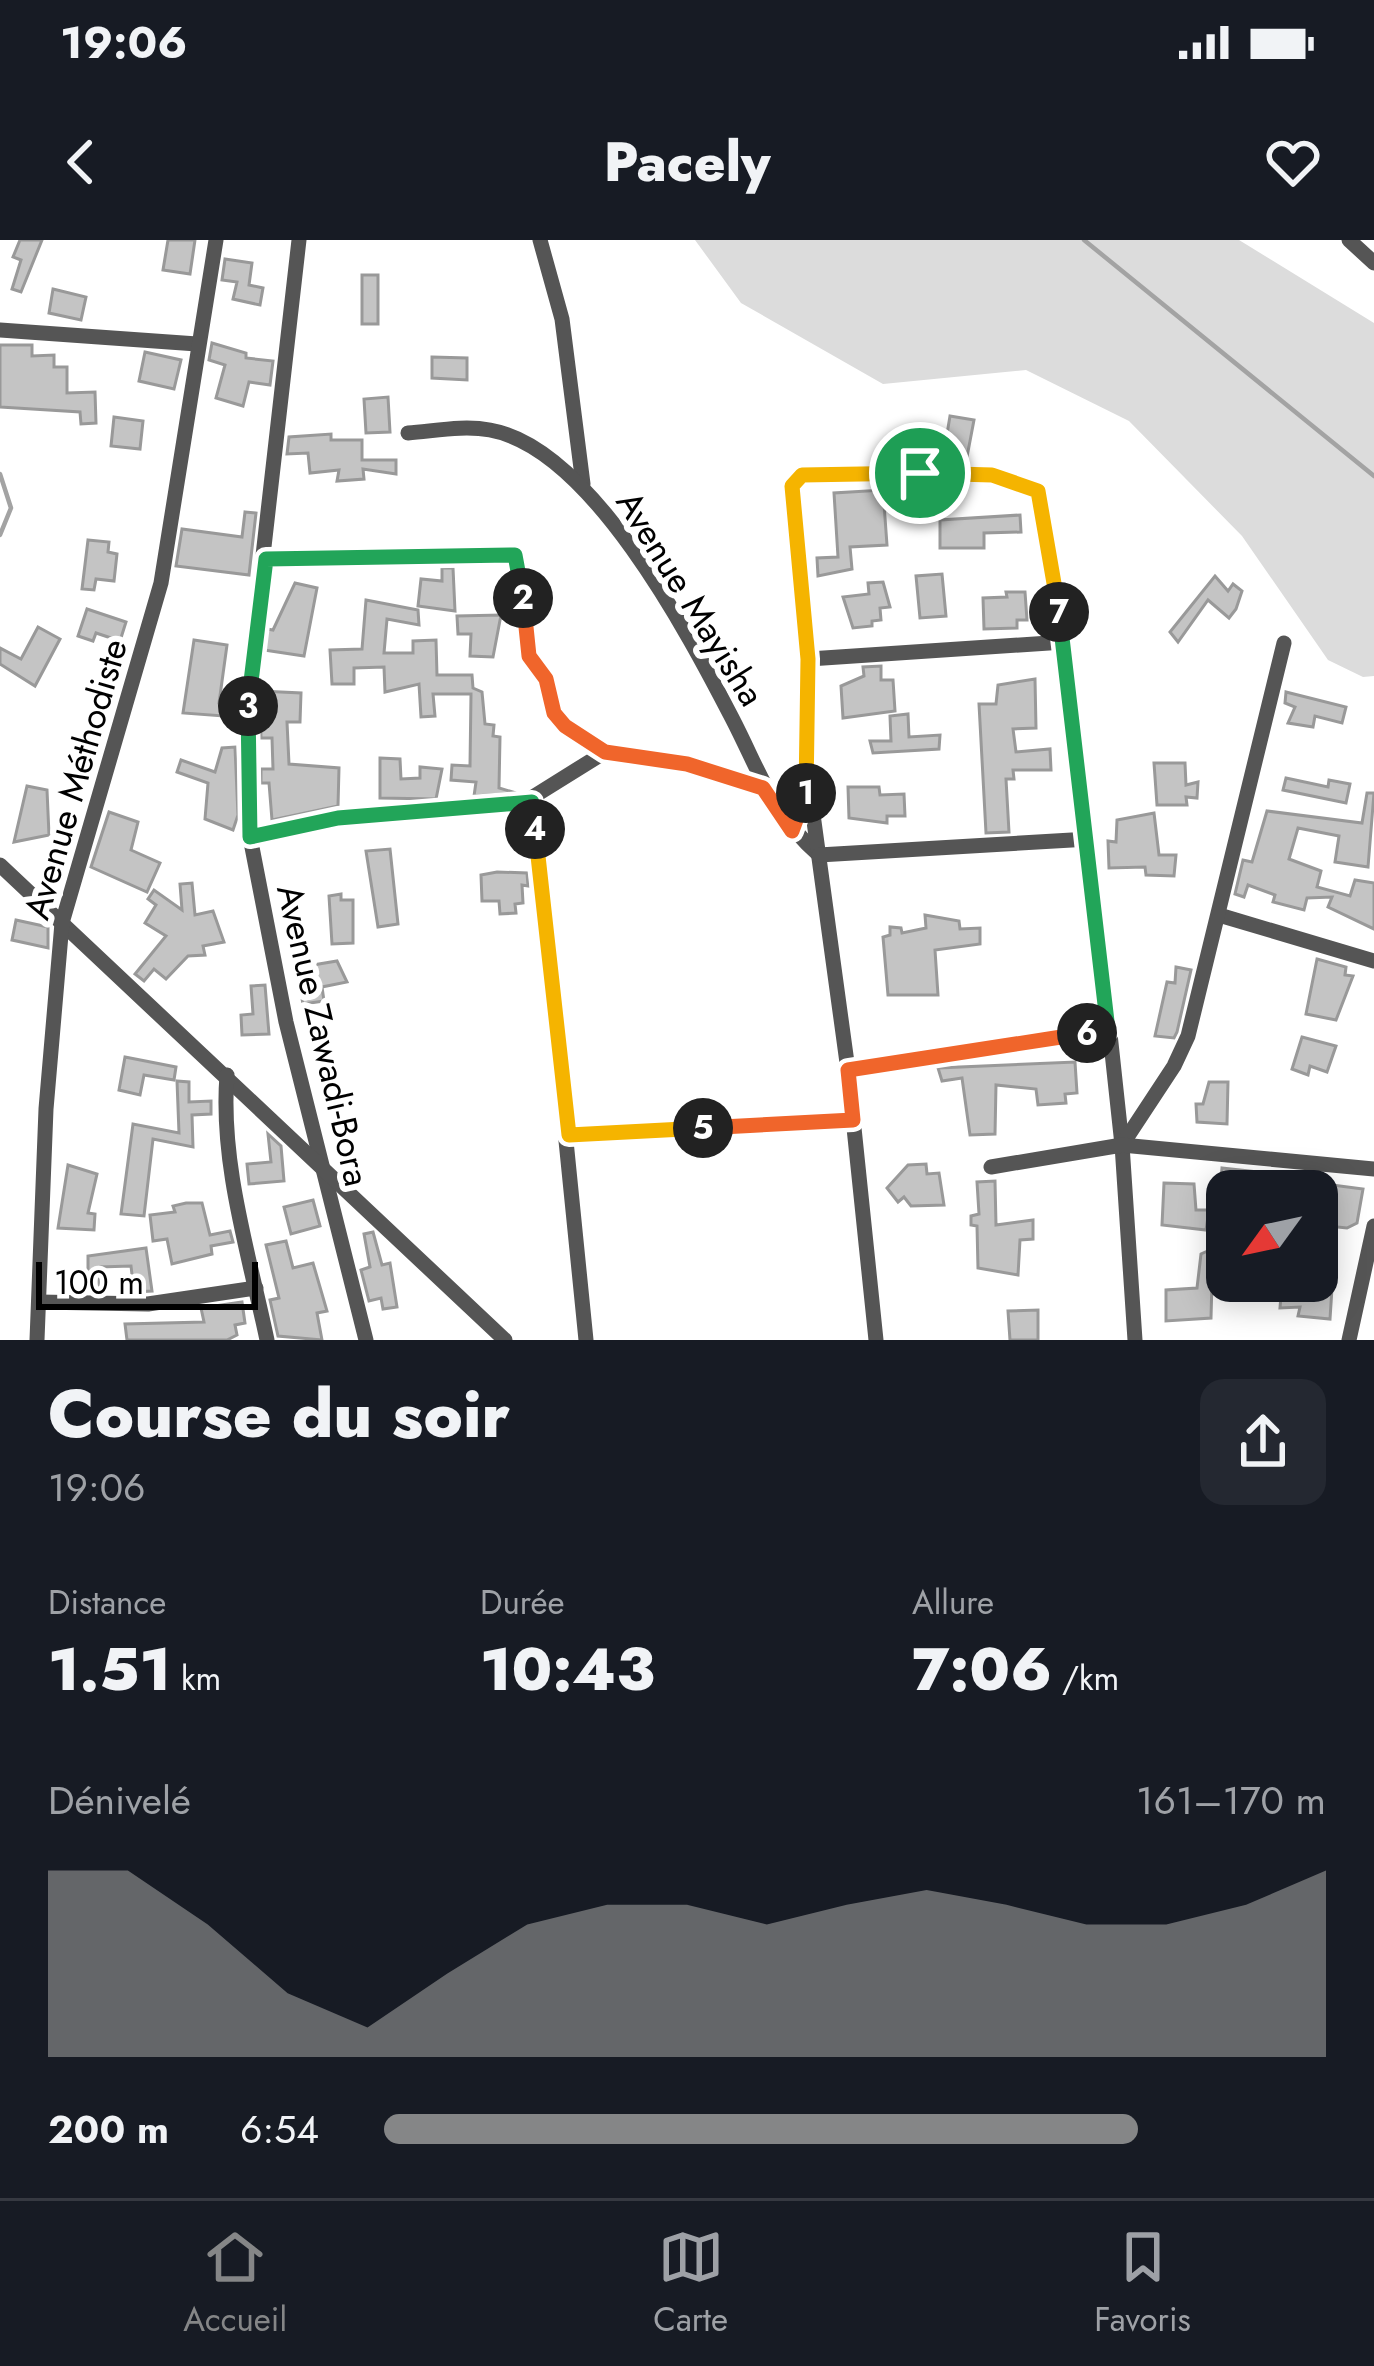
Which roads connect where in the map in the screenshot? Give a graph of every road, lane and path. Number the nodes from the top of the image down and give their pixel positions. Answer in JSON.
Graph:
{"nodes":[{"id":1,"x":216,"y":240,"type":"edge"},
{"id":2,"x":299,"y":240,"type":"edge"},
{"id":3,"x":540,"y":240,"type":"edge"},
{"id":4,"x":1349,"y":240,"type":"edge"},
{"id":5,"x":1374,"y":263,"type":"edge"},
{"id":6,"x":0,"y":330,"type":"edge"},
{"id":7,"x":197,"y":344,"type":"junction"},
{"id":8,"x":408,"y":433,"type":"dead end"},
{"id":9,"x":583,"y":484,"type":"junction"},
{"id":10,"x":266,"y":559,"type":"junction"},
{"id":11,"x":1064,"y":642,"type":"junction"},
{"id":12,"x":1284,"y":643,"type":"dead end"},
{"id":13,"x":808,"y":659,"type":"junction"},
{"id":14,"x":605,"y":752,"type":"junction"},
{"id":15,"x":809,"y":785,"type":"junction"},
{"id":16,"x":763,"y":788,"type":"junction"},
{"id":17,"x":532,"y":802,"type":"junction"},
{"id":18,"x":792,"y":831,"type":"junction"},
{"id":19,"x":250,"y":837,"type":"junction"},
{"id":20,"x":1089,"y":839,"type":"junction"},
{"id":21,"x":819,"y":855,"type":"junction"},
{"id":22,"x":0,"y":865,"type":"edge"},
{"id":23,"x":1220,"y":915,"type":"junction"},
{"id":24,"x":62,"y":923,"type":"junction"},
{"id":25,"x":1374,"y":961,"type":"edge"},
{"id":26,"x":1108,"y":1030,"type":"junction"},
{"id":27,"x":848,"y":1070,"type":"junction"},
{"id":28,"x":227,"y":1075,"type":"junction"},
{"id":29,"x":853,"y":1120,"type":"junction"},
{"id":30,"x":569,"y":1135,"type":"junction"},
{"id":31,"x":1122,"y":1144,"type":"junction"},
{"id":32,"x":322,"y":1164,"type":"junction"},
{"id":33,"x":991,"y":1167,"type":"dead end"},
{"id":34,"x":1374,"y":1168,"type":"edge"},
{"id":35,"x":1374,"y":1226,"type":"edge"},
{"id":36,"x":256,"y":1288,"type":"junction"},
{"id":37,"x":39,"y":1302,"type":"junction"},
{"id":38,"x":37,"y":1340,"type":"edge"},
{"id":39,"x":267,"y":1340,"type":"edge"},
{"id":40,"x":366,"y":1340,"type":"edge"},
{"id":41,"x":505,"y":1340,"type":"edge"},
{"id":42,"x":586,"y":1340,"type":"edge"},
{"id":43,"x":876,"y":1340,"type":"edge"},
{"id":44,"x":1135,"y":1340,"type":"edge"},
{"id":45,"x":1349,"y":1340,"type":"edge"}],
"edges":[{"from":1,"to":7,"type":"street","name":"Avenue Méthodiste"},
{"from":2,"to":10,"type":"street","name":"Avenue Zawadi-Bora"},
{"from":3,"to":9,"type":"street"},
{"from":4,"to":5,"type":"street"},
{"from":6,"to":7,"type":"street"},
{"from":7,"to":24,"type":"street","name":"Avenue Méthodiste"},
{"from":8,"to":9,"type":"street","name":"Avenue Mayisha"},
{"from":9,"to":16,"type":"street","name":"Avenue Mayisha"},
{"from":10,"to":14,"type":"street"},
{"from":10,"to":19,"type":"street","name":"Avenue Zawadi-Bora"},
{"from":11,"to":13,"type":"street"},
{"from":11,"to":13,"type":"street"},
{"from":11,"to":20,"type":"street"},
{"from":12,"to":23,"type":"street"},
{"from":13,"to":15,"type":"street"},
{"from":14,"to":16,"type":"street"},
{"from":14,"to":17,"type":"street"},
{"from":15,"to":18,"type":"street"},
{"from":15,"to":21,"type":"street"},
{"from":16,"to":18,"type":"street","name":"Avenue Mayisha"},
{"from":17,"to":19,"type":"street"},
{"from":17,"to":30,"type":"street"},
{"from":18,"to":21,"type":"street","name":"Avenue Mayisha"},
{"from":19,"to":32,"type":"street","name":"Avenue Zawadi-Bora"},
{"from":20,"to":21,"type":"street"},
{"from":20,"to":26,"type":"street"},
{"from":21,"to":27,"type":"street"},
{"from":22,"to":24,"type":"street"},
{"from":23,"to":25,"type":"street"},
{"from":23,"to":31,"type":"street"},
{"from":24,"to":28,"type":"street"},
{"from":24,"to":37,"type":"street","name":"Avenue Méthodiste"},
{"from":26,"to":27,"type":"street"},
{"from":26,"to":31,"type":"street"},
{"from":27,"to":29,"type":"street"},
{"from":28,"to":32,"type":"street"},
{"from":28,"to":36,"type":"street"},
{"from":29,"to":30,"type":"street"},
{"from":29,"to":43,"type":"street"},
{"from":30,"to":42,"type":"street"},
{"from":31,"to":33,"type":"street"},
{"from":31,"to":34,"type":"street"},
{"from":31,"to":44,"type":"street"},
{"from":32,"to":40,"type":"street","name":"Avenue Zawadi-Bora"},
{"from":32,"to":41,"type":"street"},
{"from":35,"to":45,"type":"street"},
{"from":36,"to":37,"type":"street"},
{"from":36,"to":39,"type":"street"},
{"from":37,"to":38,"type":"street","name":"Avenue Méthodiste"}]}
